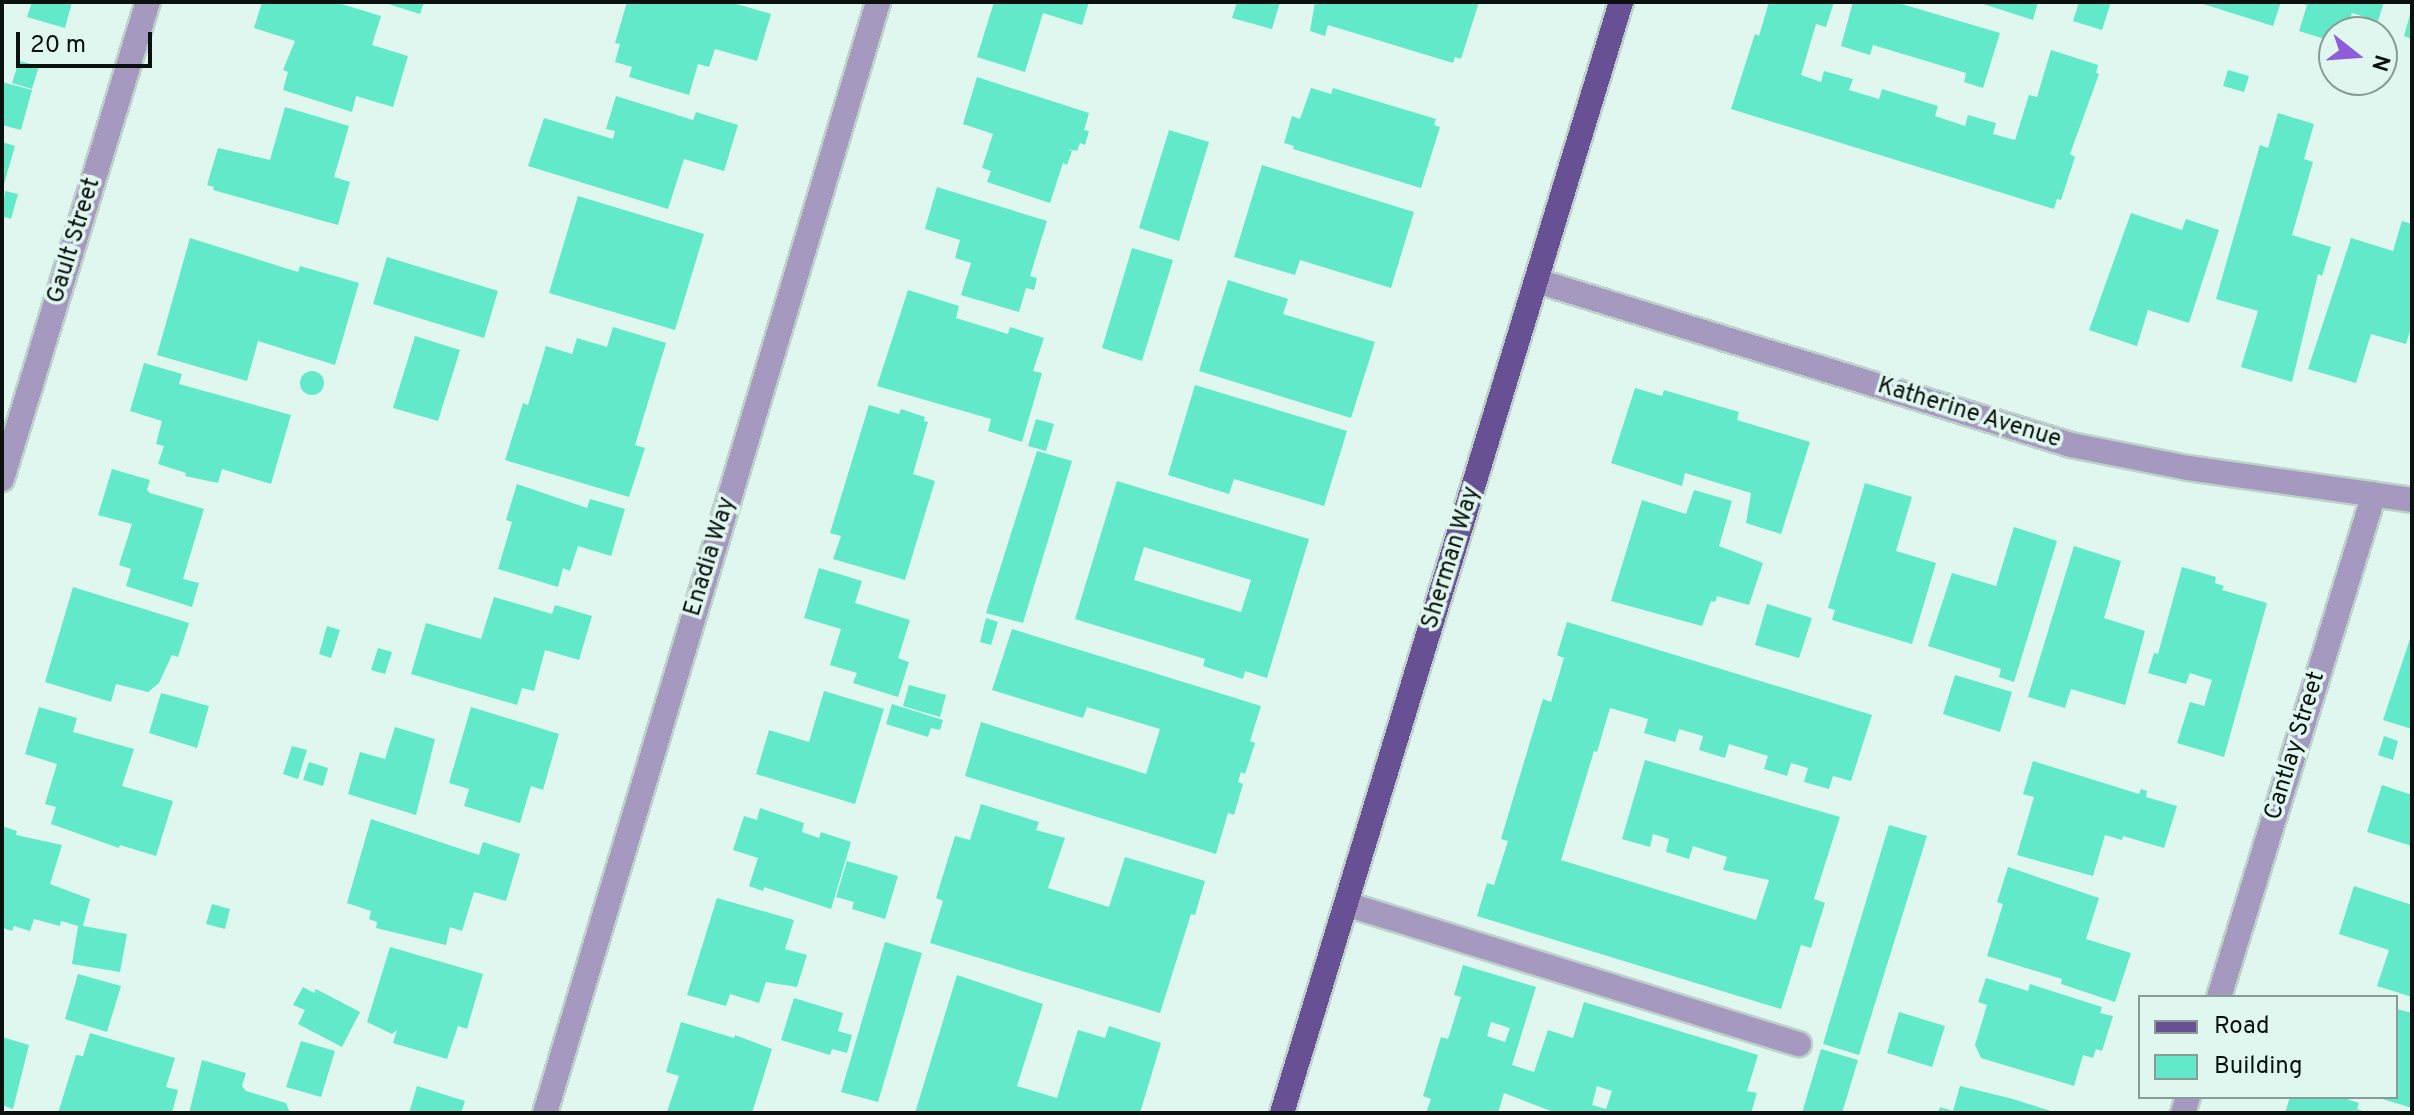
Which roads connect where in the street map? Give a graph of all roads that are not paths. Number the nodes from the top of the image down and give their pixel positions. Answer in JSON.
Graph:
{"nodes":[{"id":1,"x":148,"y":2,"type":"edge"},
{"id":2,"x":878,"y":2,"type":"edge"},
{"id":3,"x":1621,"y":2,"type":"edge"},
{"id":4,"x":1537,"y":281,"type":"junction"},
{"id":5,"x":2,"y":479,"type":"edge"},
{"id":6,"x":2374,"y":494,"type":"junction"},
{"id":7,"x":2412,"y":500,"type":"edge"},
{"id":8,"x":1346,"y":904,"type":"junction"},
{"id":9,"x":2220,"y":995,"type":"edge"},
{"id":10,"x":1799,"y":1044,"type":"dead end"},
{"id":11,"x":545,"y":1113,"type":"edge"},
{"id":12,"x":1282,"y":1113,"type":"edge"}],
"edges":[{"from":1,"to":5,"type":"street","name":"Gault Street"},
{"from":2,"to":11,"type":"street","name":"Enadia Way"},
{"from":3,"to":4,"type":"main road","name":"Sherman Way"},
{"from":4,"to":6,"type":"street","name":"Katherine Avenue"},
{"from":4,"to":8,"type":"main road","name":"Sherman Way"},
{"from":6,"to":7,"type":"street","name":"Katherine Avenue"},
{"from":6,"to":9,"type":"street","name":"Cantlay Street"},
{"from":8,"to":10,"type":"street"},
{"from":8,"to":12,"type":"main road","name":"Sherman Way"}]}
